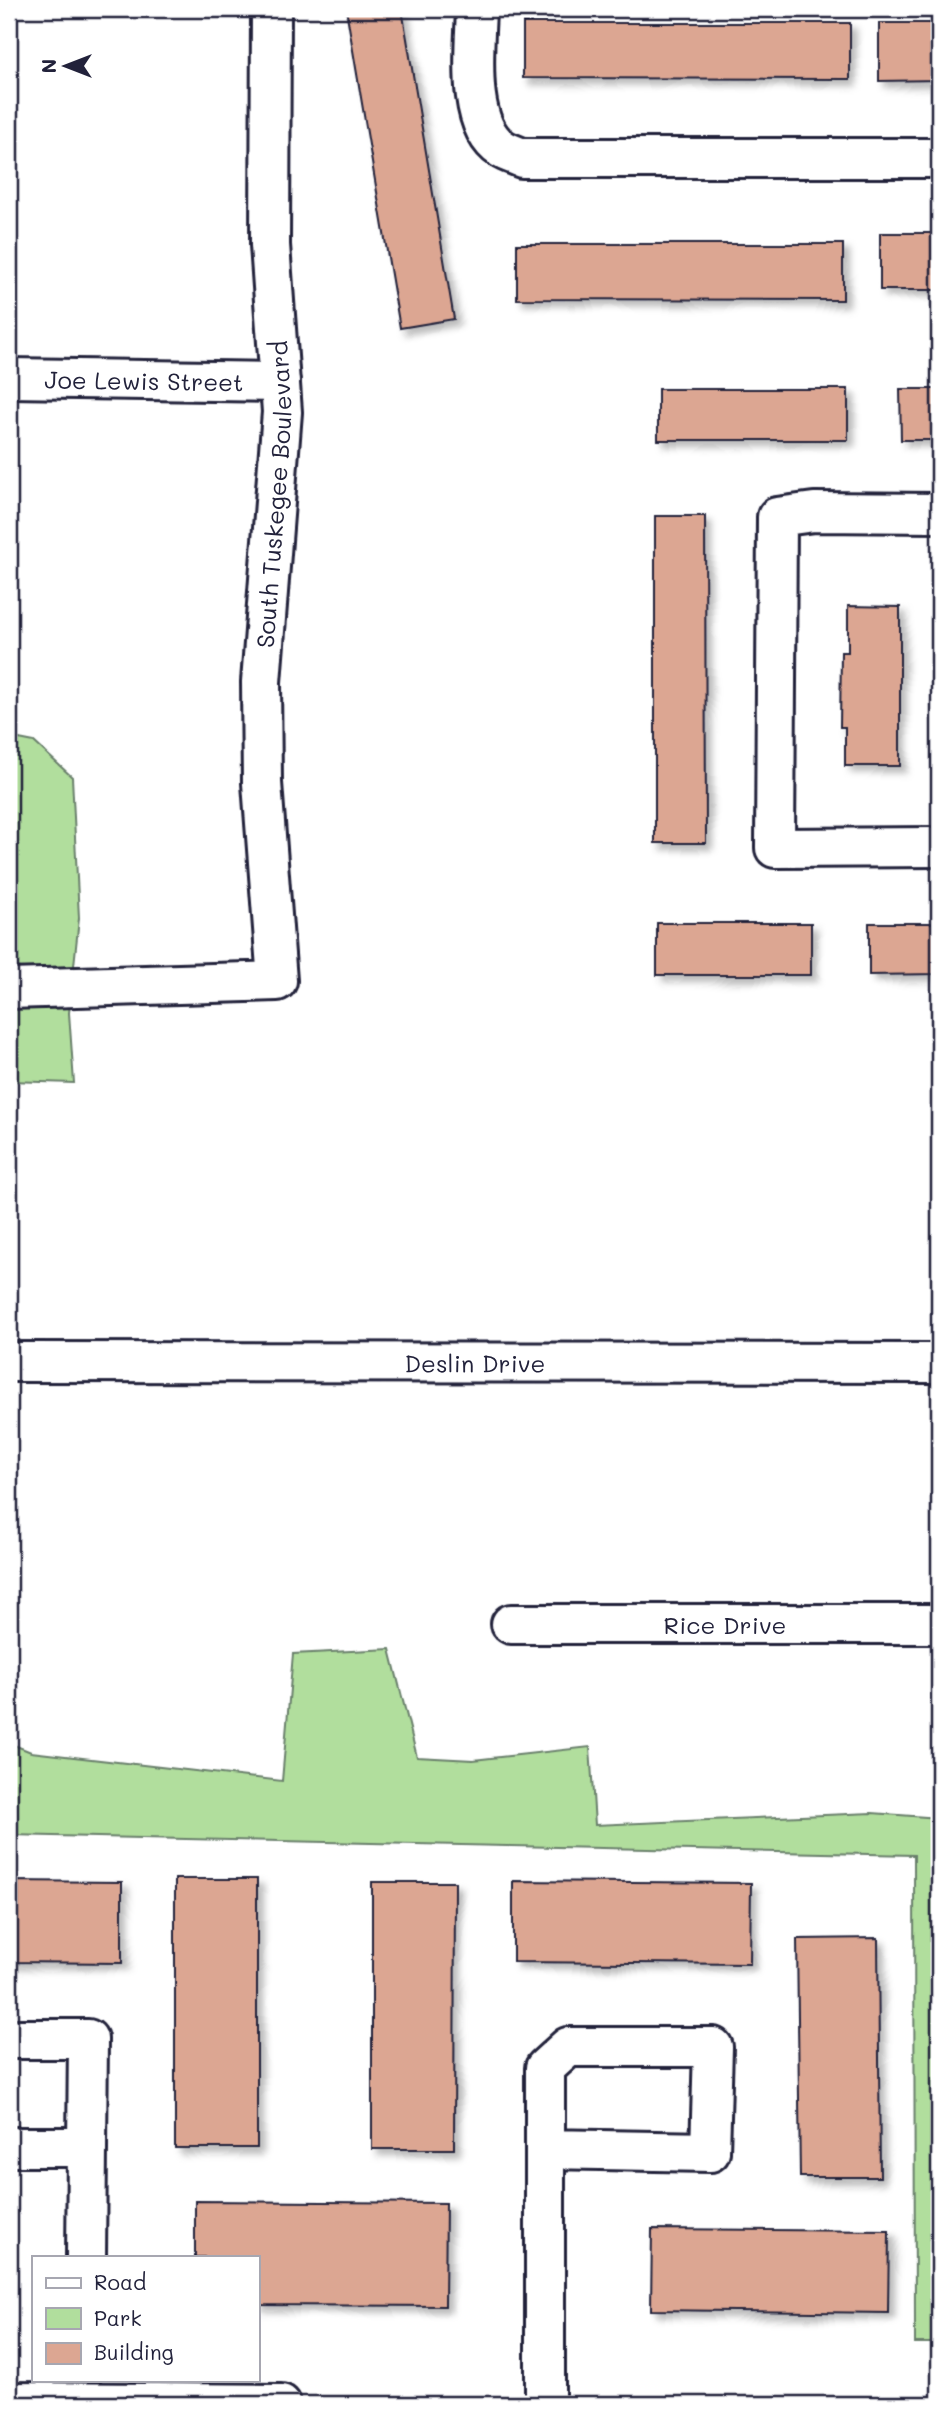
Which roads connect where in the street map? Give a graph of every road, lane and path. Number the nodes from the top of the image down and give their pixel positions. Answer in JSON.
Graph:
{"nodes":[{"id":1,"x":271,"y":9,"type":"edge"},
{"id":2,"x":476,"y":9,"type":"edge"},
{"id":3,"x":939,"y":158,"type":"edge"},
{"id":4,"x":9,"y":378,"type":"edge"},
{"id":5,"x":280,"y":382,"type":"junction"},
{"id":6,"x":939,"y":513,"type":"edge"},
{"id":7,"x":939,"y":848,"type":"edge"},
{"id":8,"x":9,"y":989,"type":"edge"},
{"id":9,"x":9,"y":1362,"type":"edge"},
{"id":10,"x":939,"y":1363,"type":"edge"},
{"id":11,"x":511,"y":1624,"type":"dead end"},
{"id":12,"x":939,"y":1624,"type":"edge"},
{"id":13,"x":9,"y":2039,"type":"edge"},
{"id":14,"x":9,"y":2147,"type":"edge"},
{"id":15,"x":87,"y":2147,"type":"junction"},
{"id":16,"x":545,"y":2150,"type":"junction"},
{"id":17,"x":86,"y":2256,"type":"edge"},
{"id":18,"x":93,"y":2398,"type":"edge"},
{"id":19,"x":9,"y":2402,"type":"edge"},
{"id":20,"x":281,"y":2404,"type":"edge"},
{"id":21,"x":545,"y":2404,"type":"edge"}],
"edges":[{"from":1,"to":5,"type":"street","name":"South Tuskegee Boulevard"},
{"from":2,"to":3,"type":"street"},
{"from":4,"to":5,"type":"street","name":"Joe Lewis Street"},
{"from":5,"to":8,"type":"street","name":"South Tuskegee Boulevard"},
{"from":6,"to":7,"type":"street"},
{"from":9,"to":10,"type":"street","name":"Deslin Drive"},
{"from":11,"to":12,"type":"street","name":"Rice Drive"},
{"from":13,"to":15,"type":"street"},
{"from":14,"to":15,"type":"street"},
{"from":15,"to":17,"type":"street"},
{"from":16,"to":16,"type":"street"},
{"from":16,"to":21,"type":"street"},
{"from":18,"to":19,"type":"street"},
{"from":18,"to":20,"type":"street"}]}
